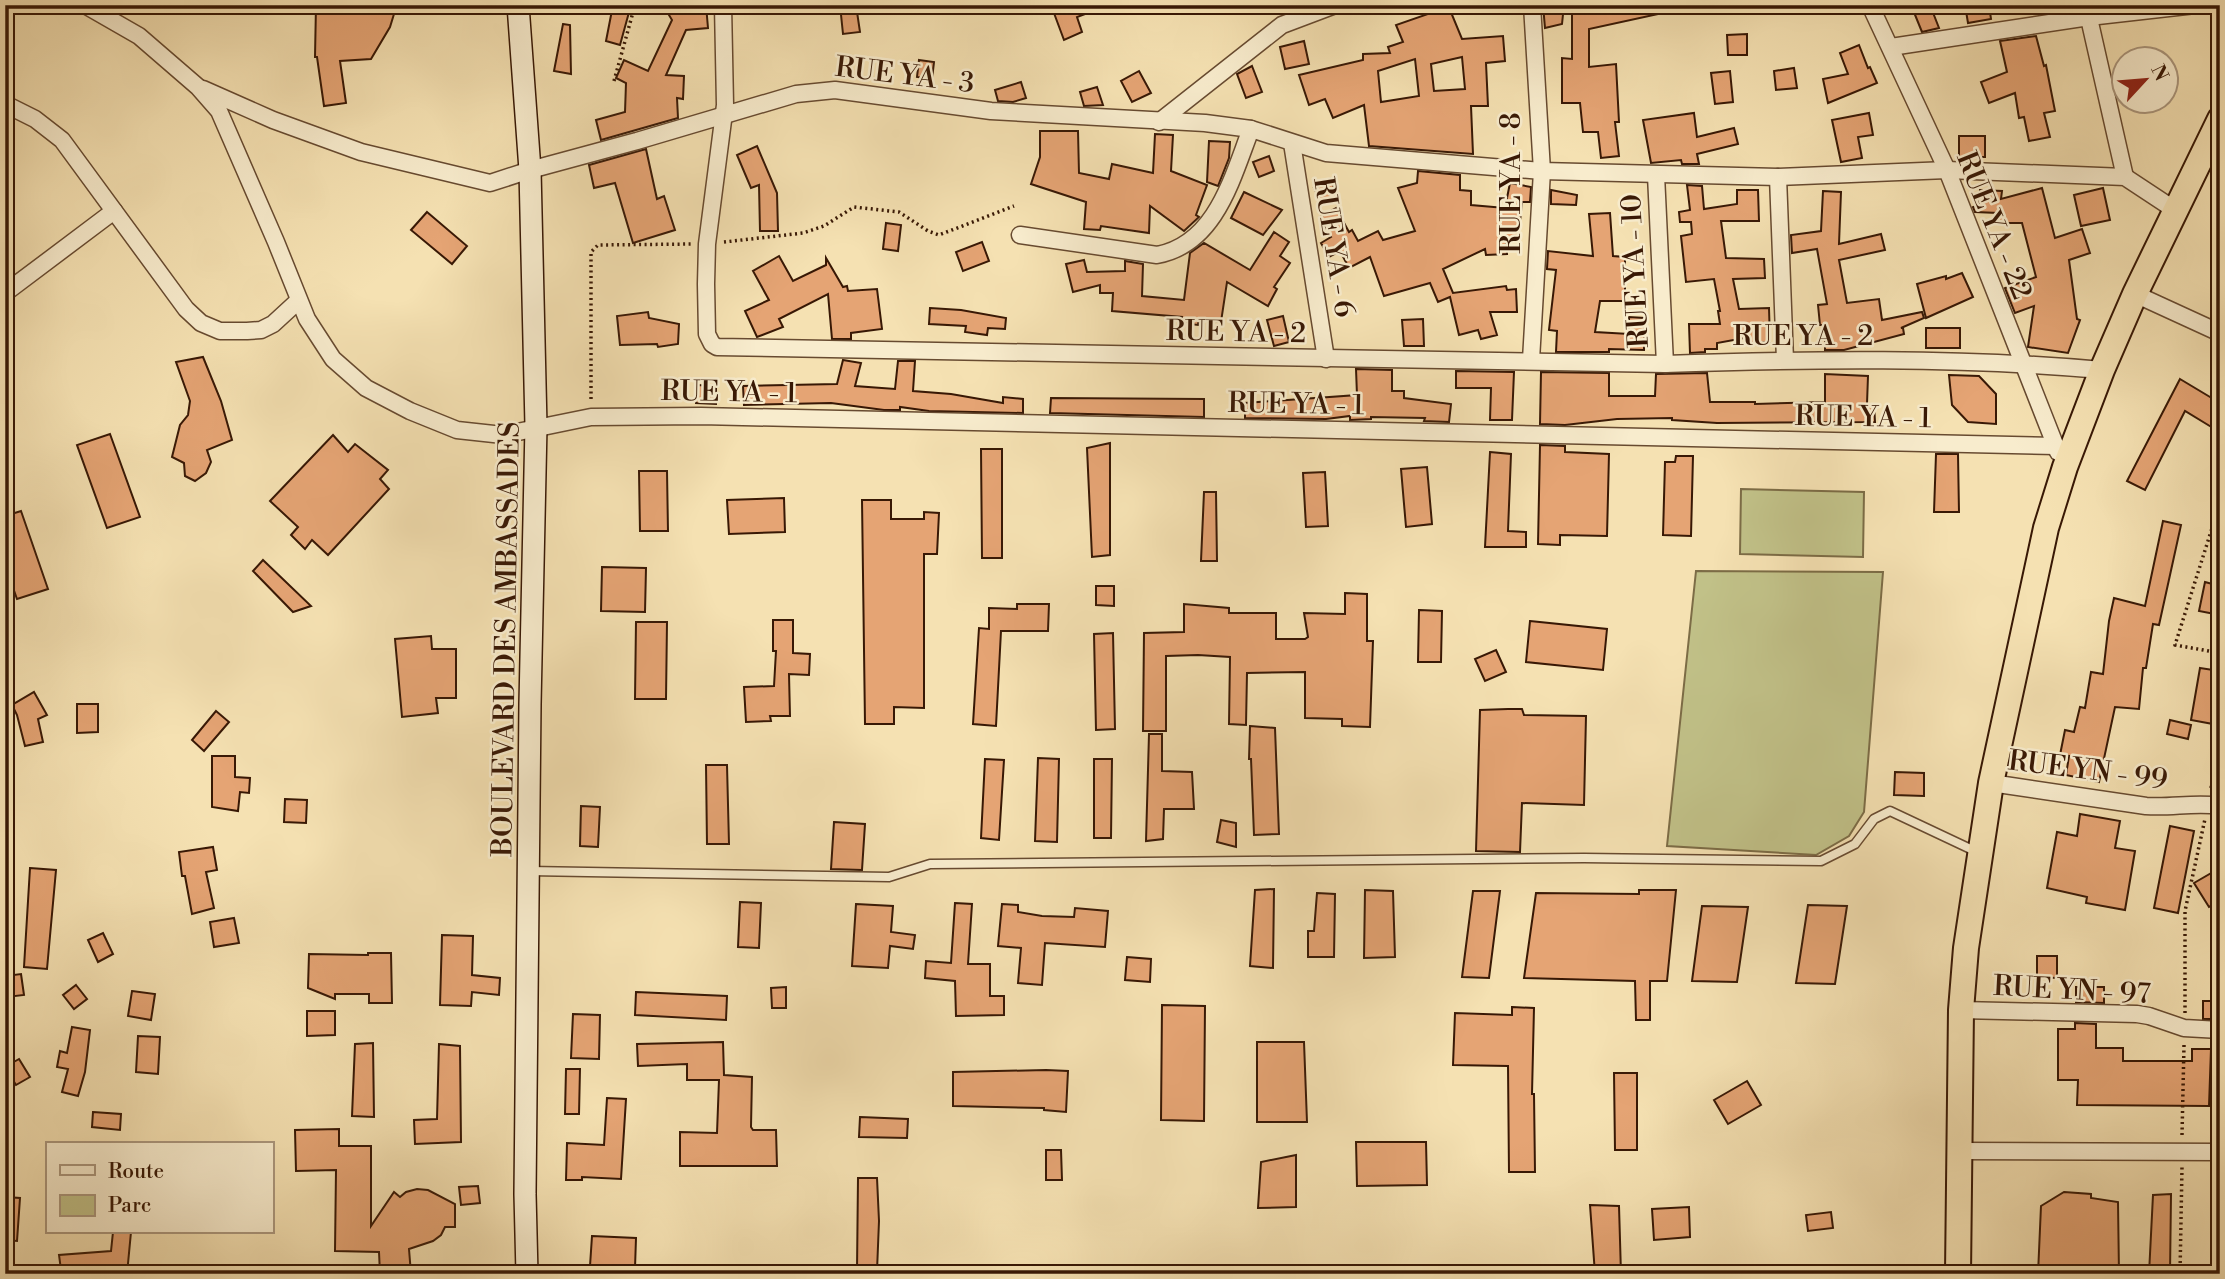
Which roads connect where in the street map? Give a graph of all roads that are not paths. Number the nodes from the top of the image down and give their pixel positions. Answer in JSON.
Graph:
{"nodes":[{"id":1,"x":85,"y":5,"type":"edge"},
{"id":2,"x":518,"y":5,"type":"edge"},
{"id":3,"x":723,"y":5,"type":"edge"},
{"id":4,"x":1335,"y":5,"type":"edge"},
{"id":5,"x":1532,"y":5,"type":"edge"},
{"id":6,"x":1870,"y":5,"type":"edge"},
{"id":7,"x":2195,"y":5,"type":"edge"},
{"id":8,"x":2088,"y":11,"type":"edge"},
{"id":9,"x":1891,"y":47,"type":"junction"},
{"id":10,"x":198,"y":87,"type":"junction"},
{"id":11,"x":5,"y":104,"type":"edge"},
{"id":12,"x":724,"y":116,"type":"junction"},
{"id":13,"x":1159,"y":122,"type":"junction"},
{"id":14,"x":1251,"y":129,"type":"junction"},
{"id":15,"x":2217,"y":133,"type":"edge"},
{"id":16,"x":1292,"y":143,"type":"junction"},
{"id":17,"x":530,"y":170,"type":"junction"},
{"id":18,"x":1947,"y":170,"type":"junction"},
{"id":19,"x":1542,"y":172,"type":"junction"},
{"id":20,"x":1656,"y":176,"type":"junction"},
{"id":21,"x":1778,"y":177,"type":"junction"},
{"id":22,"x":2125,"y":177,"type":"junction"},
{"id":23,"x":2175,"y":210,"type":"junction"},
{"id":24,"x":114,"y":211,"type":"junction"},
{"id":25,"x":1020,"y":235,"type":"dead end"},
{"id":26,"x":5,"y":293,"type":"edge"},
{"id":27,"x":2135,"y":293,"type":"junction"},
{"id":28,"x":298,"y":301,"type":"junction"},
{"id":29,"x":2220,"y":333,"type":"edge"},
{"id":30,"x":1325,"y":359,"type":"junction"},
{"id":31,"x":1531,"y":360,"type":"junction"},
{"id":32,"x":1786,"y":360,"type":"junction"},
{"id":33,"x":2021,"y":363,"type":"junction"},
{"id":34,"x":1665,"y":364,"type":"junction"},
{"id":35,"x":2102,"y":370,"type":"junction"},
{"id":36,"x":536,"y":426,"type":"junction"},
{"id":37,"x":2060,"y":457,"type":"junction"},
{"id":38,"x":1990,"y":783,"type":"junction"},
{"id":39,"x":2214,"y":805,"type":"edge"},
{"id":40,"x":1980,"y":854,"type":"junction"},
{"id":41,"x":530,"y":871,"type":"junction"},
{"id":42,"x":1961,"y":1010,"type":"junction"},
{"id":43,"x":2220,"y":1030,"type":"edge"},
{"id":44,"x":1959,"y":1150,"type":"junction"},
{"id":45,"x":2220,"y":1152,"type":"edge"},
{"id":46,"x":527,"y":1274,"type":"edge"},
{"id":47,"x":1958,"y":1274,"type":"edge"}],
"edges":[{"from":1,"to":10,"type":"street"},
{"from":2,"to":17,"type":"main road","name":"BOULEVARD DES AMBASSADES"},
{"from":3,"to":12,"type":"street","name":"RUE YA - 2"},
{"from":4,"to":13,"type":"street"},
{"from":5,"to":19,"type":"street","name":"RUE YA - 8"},
{"from":6,"to":9,"type":"street","name":"RUE YA - 22"},
{"from":7,"to":8,"type":"street"},
{"from":8,"to":9,"type":"street"},
{"from":8,"to":22,"type":"street"},
{"from":9,"to":18,"type":"street","name":"RUE YA - 22"},
{"from":10,"to":17,"type":"street","name":"RUE YA - 3"},
{"from":10,"to":28,"type":"street","name":"RUE YA - 1"},
{"from":11,"to":24,"type":"street"},
{"from":12,"to":13,"type":"street","name":"RUE YA - 3"},
{"from":12,"to":17,"type":"street","name":"RUE YA - 3"},
{"from":12,"to":30,"type":"street","name":"RUE YA - 2"},
{"from":13,"to":14,"type":"street","name":"RUE YA - 3"},
{"from":14,"to":16,"type":"street","name":"RUE YA - 3"},
{"from":14,"to":25,"type":"street"},
{"from":15,"to":23,"type":"highway"},
{"from":16,"to":19,"type":"street","name":"RUE YA - 3"},
{"from":16,"to":30,"type":"street","name":"RUE YA - 6"},
{"from":17,"to":36,"type":"main road","name":"BOULEVARD DES AMBASSADES"},
{"from":18,"to":21,"type":"street","name":"RUE YA - 3"},
{"from":18,"to":22,"type":"street","name":"RUE YA - 3"},
{"from":18,"to":33,"type":"street","name":"RUE YA - 22"},
{"from":19,"to":20,"type":"street","name":"RUE YA - 3"},
{"from":19,"to":31,"type":"street","name":"RUE YA - 8"},
{"from":20,"to":21,"type":"street","name":"RUE YA - 3"},
{"from":20,"to":34,"type":"street","name":"RUE YA - 10"},
{"from":21,"to":32,"type":"street"},
{"from":22,"to":23,"type":"street"},
{"from":23,"to":27,"type":"highway"},
{"from":24,"to":26,"type":"street"},
{"from":24,"to":28,"type":"street"},
{"from":27,"to":29,"type":"street"},
{"from":27,"to":35,"type":"highway"},
{"from":28,"to":36,"type":"street","name":"RUE YA - 1"},
{"from":30,"to":31,"type":"street","name":"RUE YA - 2"},
{"from":31,"to":34,"type":"street","name":"RUE YA - 2"},
{"from":32,"to":33,"type":"street","name":"RUE YA - 2"},
{"from":32,"to":34,"type":"street","name":"RUE YA - 2"},
{"from":33,"to":35,"type":"street","name":"RUE YA - 2"},
{"from":33,"to":37,"type":"street","name":"RUE YA - 22"},
{"from":35,"to":37,"type":"highway"},
{"from":36,"to":37,"type":"street","name":"RUE YA - 1"},
{"from":36,"to":41,"type":"main road","name":"BOULEVARD DES AMBASSADES"},
{"from":37,"to":38,"type":"highway"},
{"from":38,"to":39,"type":"street","name":"RUE YN - 99"},
{"from":38,"to":40,"type":"highway"},
{"from":40,"to":41,"type":"lane"},
{"from":40,"to":42,"type":"highway"},
{"from":41,"to":46,"type":"main road","name":"BOULEVARD DES AMBASSADES"},
{"from":42,"to":43,"type":"street","name":"RUE YN - 97"},
{"from":42,"to":44,"type":"highway"},
{"from":44,"to":45,"type":"street"},
{"from":44,"to":47,"type":"highway"}]}
